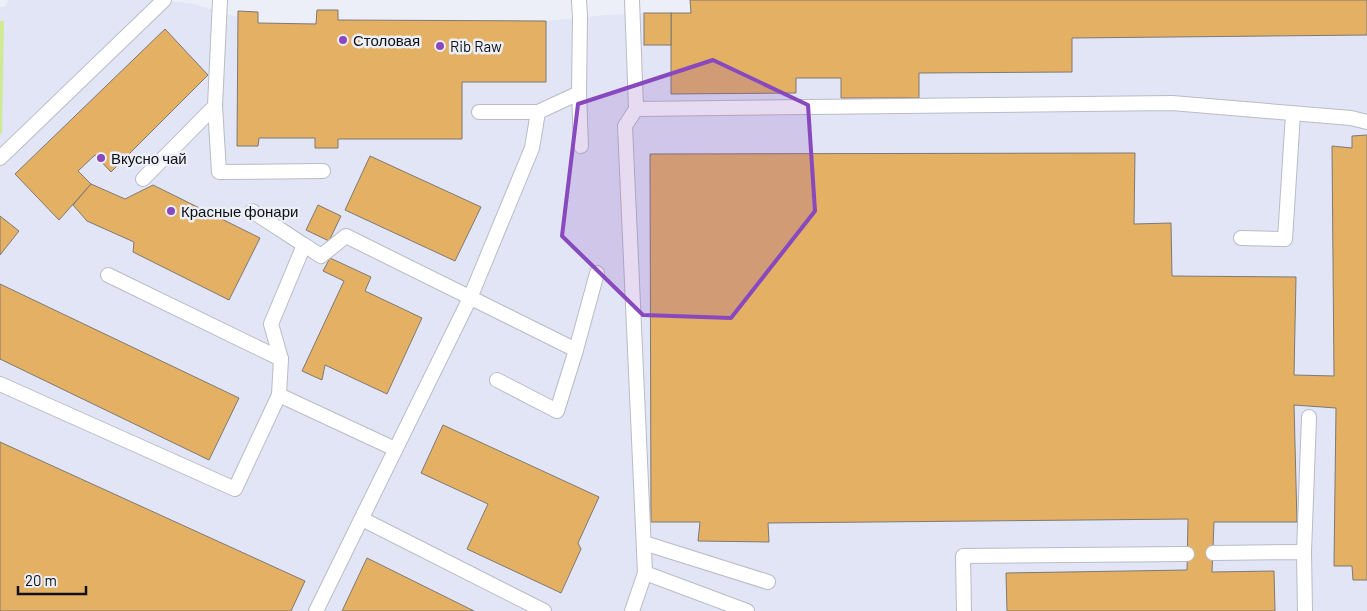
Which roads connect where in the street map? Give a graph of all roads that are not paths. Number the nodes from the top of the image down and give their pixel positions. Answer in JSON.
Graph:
{"nodes":[{"id":1,"x":164,"y":0,"type":"edge"},
{"id":2,"x":220,"y":0,"type":"edge"},
{"id":3,"x":579,"y":0,"type":"edge"},
{"id":4,"x":632,"y":0,"type":"edge"},
{"id":5,"x":579,"y":94,"type":"junction"},
{"id":6,"x":215,"y":106,"type":"junction"},
{"id":7,"x":636,"y":109,"type":"junction"},
{"id":8,"x":478,"y":112,"type":"dead end"},
{"id":9,"x":538,"y":112,"type":"junction"},
{"id":10,"x":1293,"y":114,"type":"junction"},
{"id":11,"x":1367,"y":122,"type":"edge"},
{"id":12,"x":581,"y":146,"type":"dead end"},
{"id":13,"x":0,"y":158,"type":"edge"},
{"id":14,"x":323,"y":171,"type":"dead end"},
{"id":15,"x":143,"y":179,"type":"dead end"},
{"id":16,"x":252,"y":211,"type":"dead end"},
{"id":17,"x":1240,"y":238,"type":"dead end"},
{"id":18,"x":304,"y":245,"type":"junction"},
{"id":19,"x":597,"y":273,"type":"dead end"},
{"id":20,"x":108,"y":275,"type":"dead end"},
{"id":21,"x":470,"y":298,"type":"junction"},
{"id":22,"x":576,"y":350,"type":"junction"},
{"id":23,"x":281,"y":359,"type":"junction"},
{"id":24,"x":497,"y":380,"type":"dead end"},
{"id":25,"x":0,"y":384,"type":"edge"},
{"id":26,"x":279,"y":395,"type":"junction"},
{"id":27,"x":1309,"y":417,"type":"dead end"},
{"id":28,"x":395,"y":449,"type":"junction"},
{"id":29,"x":362,"y":519,"type":"junction"},
{"id":30,"x":644,"y":543,"type":"junction"},
{"id":31,"x":1304,"y":552,"type":"junction"},
{"id":32,"x":1213,"y":553,"type":"dead end"},
{"id":33,"x":1187,"y":554,"type":"dead end"},
{"id":34,"x":645,"y":573,"type":"junction"},
{"id":35,"x":768,"y":582,"type":"dead end"},
{"id":36,"x":316,"y":611,"type":"edge"},
{"id":37,"x":544,"y":611,"type":"edge"},
{"id":38,"x":632,"y":611,"type":"edge"},
{"id":39,"x":747,"y":611,"type":"edge"},
{"id":40,"x":964,"y":611,"type":"edge"},
{"id":41,"x":1305,"y":611,"type":"edge"}],
"edges":[{"from":1,"to":13,"type":"lane"},
{"from":2,"to":6,"type":"lane"},
{"from":3,"to":5,"type":"lane"},
{"from":4,"to":7,"type":"lane"},
{"from":5,"to":9,"type":"lane"},
{"from":5,"to":12,"type":"lane"},
{"from":6,"to":14,"type":"lane"},
{"from":6,"to":15,"type":"lane"},
{"from":7,"to":10,"type":"lane"},
{"from":7,"to":30,"type":"lane"},
{"from":8,"to":9,"type":"lane"},
{"from":9,"to":21,"type":"lane"},
{"from":10,"to":11,"type":"lane"},
{"from":10,"to":17,"type":"lane"},
{"from":16,"to":18,"type":"lane"},
{"from":18,"to":21,"type":"lane"},
{"from":18,"to":23,"type":"lane"},
{"from":19,"to":22,"type":"lane"},
{"from":20,"to":23,"type":"lane"},
{"from":21,"to":22,"type":"lane"},
{"from":21,"to":28,"type":"lane"},
{"from":22,"to":24,"type":"lane"},
{"from":23,"to":26,"type":"lane"},
{"from":25,"to":26,"type":"lane"},
{"from":26,"to":28,"type":"lane"},
{"from":27,"to":31,"type":"lane"},
{"from":28,"to":29,"type":"lane"},
{"from":29,"to":36,"type":"lane"},
{"from":29,"to":37,"type":"lane"},
{"from":30,"to":34,"type":"lane"},
{"from":30,"to":35,"type":"lane"},
{"from":31,"to":32,"type":"lane"},
{"from":31,"to":41,"type":"lane"},
{"from":33,"to":40,"type":"lane"},
{"from":34,"to":38,"type":"lane"},
{"from":34,"to":39,"type":"lane"}]}
